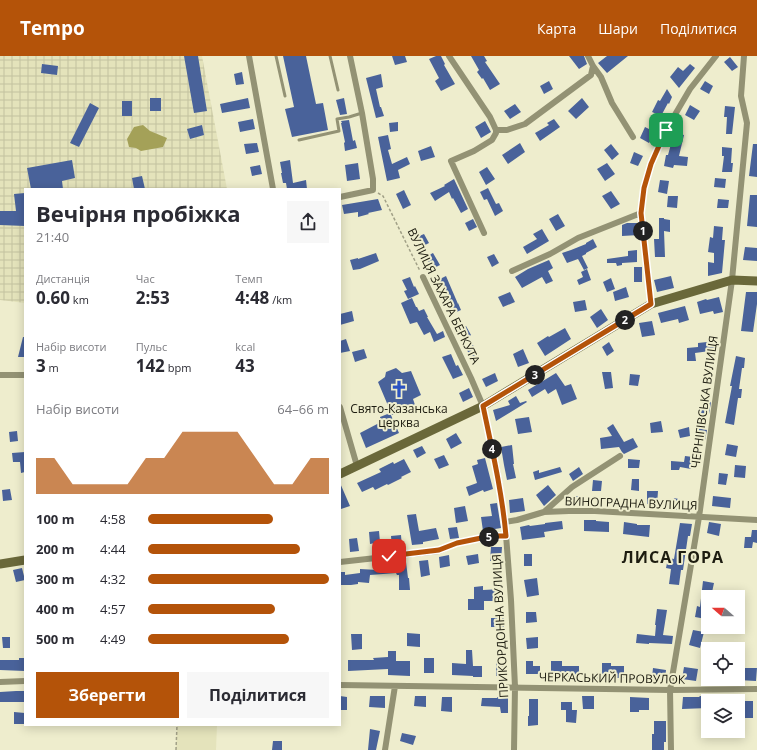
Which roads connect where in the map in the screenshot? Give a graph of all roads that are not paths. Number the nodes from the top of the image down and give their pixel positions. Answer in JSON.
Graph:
{"nodes":[{"id":1,"x":249,"y":56,"type":"edge"},
{"id":2,"x":276,"y":56,"type":"edge"},
{"id":3,"x":330,"y":56,"type":"edge"},
{"id":4,"x":350,"y":56,"type":"edge"},
{"id":5,"x":449,"y":56,"type":"edge"},
{"id":6,"x":588,"y":56,"type":"edge"},
{"id":7,"x":716,"y":56,"type":"edge"},
{"id":8,"x":744,"y":56,"type":"edge"},
{"id":9,"x":593,"y":66,"type":"junction"},
{"id":10,"x":338,"y":90,"type":"dead end"},
{"id":11,"x":285,"y":96,"type":"dead end"},
{"id":12,"x":362,"y":113,"type":"junction"},
{"id":13,"x":496,"y":130,"type":"junction"},
{"id":14,"x":633,"y":137,"type":"dead end"},
{"id":15,"x":299,"y":140,"type":"dead end"},
{"id":16,"x":273,"y":188,"type":"edge"},
{"id":17,"x":341,"y":197,"type":"edge"},
{"id":18,"x":641,"y":213,"type":"junction"},
{"id":19,"x":484,"y":233,"type":"dead end"},
{"id":20,"x":512,"y":271,"type":"dead end"},
{"id":21,"x":423,"y":277,"type":"road end"},
{"id":22,"x":732,"y":280,"type":"junction"},
{"id":23,"x":757,"y":281,"type":"edge"},
{"id":24,"x":651,"y":304,"type":"junction"},
{"id":25,"x":24,"y":375,"type":"edge"},
{"id":26,"x":0,"y":376,"type":"edge"},
{"id":27,"x":483,"y":406,"type":"junction"},
{"id":28,"x":341,"y":410,"type":"edge"},
{"id":29,"x":620,"y":456,"type":"dead end"},
{"id":30,"x":357,"y":466,"type":"junction"},
{"id":31,"x":341,"y":474,"type":"edge"},
{"id":32,"x":544,"y":512,"type":"junction"},
{"id":33,"x":699,"y":517,"type":"junction"},
{"id":34,"x":757,"y":520,"type":"edge"},
{"id":35,"x":505,"y":522,"type":"junction"},
{"id":36,"x":506,"y":536,"type":"junction"},
{"id":37,"x":24,"y":560,"type":"edge"},
{"id":38,"x":341,"y":562,"type":"edge"},
{"id":39,"x":0,"y":564,"type":"edge"},
{"id":40,"x":24,"y":681,"type":"edge"},
{"id":41,"x":0,"y":682,"type":"edge"},
{"id":42,"x":341,"y":685,"type":"edge"},
{"id":43,"x":395,"y":686,"type":"junction"},
{"id":44,"x":515,"y":687,"type":"junction"},
{"id":45,"x":757,"y":689,"type":"edge"},
{"id":46,"x":670,"y":690,"type":"junction"},
{"id":47,"x":385,"y":750,"type":"edge"},
{"id":48,"x":514,"y":750,"type":"edge"},
{"id":49,"x":671,"y":750,"type":"edge"}],
"edges":[{"from":1,"to":16,"type":"street"},
{"from":2,"to":11,"type":"lane"},
{"from":3,"to":10,"type":"lane"},
{"from":4,"to":12,"type":"street"},
{"from":5,"to":13,"type":"street"},
{"from":6,"to":9,"type":"street"},
{"from":7,"to":18,"type":"street"},
{"from":8,"to":22,"type":"street","name":"ЧЕРНІГІВСЬКА ВУЛИЦЯ"},
{"from":9,"to":13,"type":"street"},
{"from":9,"to":14,"type":"street"},
{"from":12,"to":15,"type":"lane"},
{"from":12,"to":17,"type":"street"},
{"from":13,"to":19,"type":"street"},
{"from":18,"to":20,"type":"street"},
{"from":18,"to":24,"type":"street"},
{"from":21,"to":27,"type":"street","name":"ВУЛИЦЯ ЗАХАРА БЕРКУТА"},
{"from":22,"to":23,"type":"main road"},
{"from":22,"to":24,"type":"main road"},
{"from":22,"to":33,"type":"street","name":"ЧЕРНІГІВСЬКА ВУЛИЦЯ"},
{"from":24,"to":27,"type":"main road"},
{"from":25,"to":26,"type":"street"},
{"from":27,"to":30,"type":"main road"},
{"from":27,"to":35,"type":"street","name":"ПРИКОРДОННА ВУЛИЦЯ"},
{"from":28,"to":30,"type":"street"},
{"from":29,"to":32,"type":"street"},
{"from":30,"to":31,"type":"main road"},
{"from":32,"to":33,"type":"street","name":"ВИНОГРАДНА ВУЛИЦЯ"},
{"from":32,"to":35,"type":"street","name":"ВИНОГРАДНА ВУЛИЦЯ"},
{"from":33,"to":34,"type":"street","name":"ВИНОГРАДНА ВУЛИЦЯ"},
{"from":33,"to":46,"type":"street","name":"ЧЕРНІГІВСЬКА ВУЛИЦЯ"},
{"from":35,"to":36,"type":"street","name":"ПРИКОРДОННА ВУЛИЦЯ"},
{"from":36,"to":38,"type":"street"},
{"from":36,"to":44,"type":"street","name":"ПРИКОРДОННА ВУЛИЦЯ"},
{"from":37,"to":39,"type":"main road"},
{"from":40,"to":41,"type":"street"},
{"from":42,"to":43,"type":"street","name":"ЧЕРКАСЬКИЙ ПРОВУЛОК"},
{"from":43,"to":44,"type":"street","name":"ЧЕРКАСЬКИЙ ПРОВУЛОК"},
{"from":43,"to":47,"type":"street"},
{"from":44,"to":46,"type":"street","name":"ЧЕРКАСЬКИЙ ПРОВУЛОК"},
{"from":44,"to":48,"type":"street","name":"ПРИКОРДОННА ВУЛИЦЯ"},
{"from":45,"to":46,"type":"street","name":"ЧЕРКАСЬКИЙ ПРОВУЛОК"},
{"from":46,"to":49,"type":"street","name":"ЧЕРНІГІВСЬКА ВУЛИЦЯ"}]}
